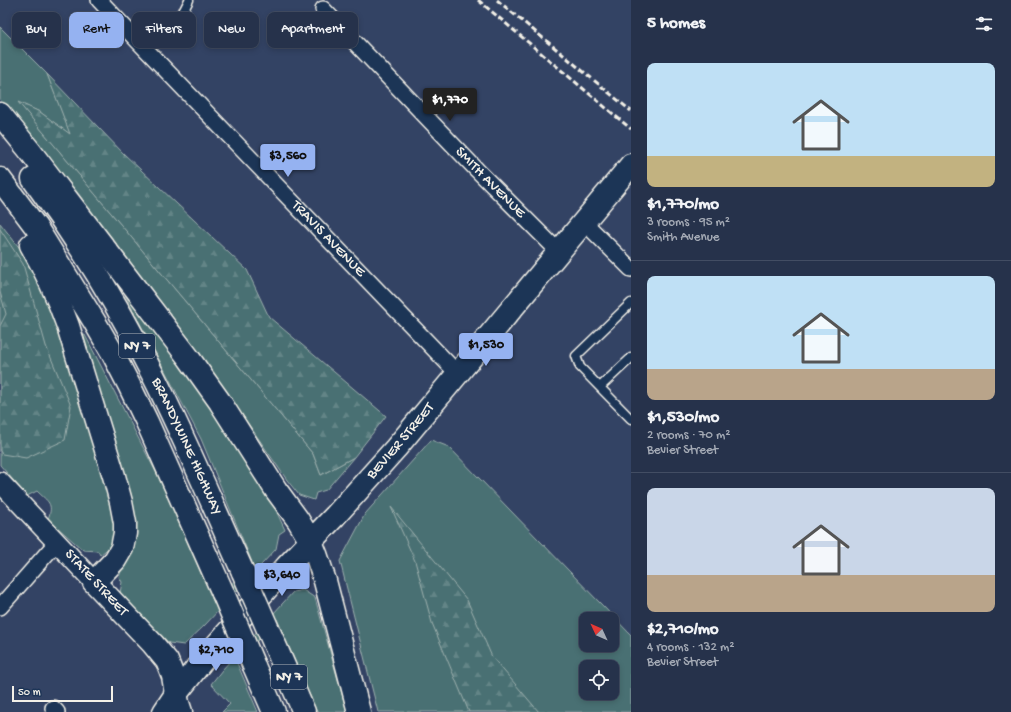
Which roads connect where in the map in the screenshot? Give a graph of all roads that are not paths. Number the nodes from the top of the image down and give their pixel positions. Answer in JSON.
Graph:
{"nodes":[{"id":1,"x":99,"y":0,"type":"edge"},
{"id":2,"x":189,"y":0,"type":"edge"},
{"id":3,"x":323,"y":9,"type":"dead end"},
{"id":4,"x":145,"y":50,"type":"junction"},
{"id":5,"x":0,"y":114,"type":"edge"},
{"id":6,"x":0,"y":137,"type":"edge"},
{"id":7,"x":631,"y":166,"type":"edge"},
{"id":8,"x":0,"y":179,"type":"edge"},
{"id":9,"x":0,"y":194,"type":"edge"},
{"id":10,"x":584,"y":222,"type":"junction"},
{"id":11,"x":559,"y":252,"type":"junction"},
{"id":12,"x":631,"y":269,"type":"edge"},
{"id":13,"x":631,"y":303,"type":"edge"},
{"id":14,"x":631,"y":358,"type":"edge"},
{"id":15,"x":458,"y":374,"type":"junction"},
{"id":16,"x":600,"y":387,"type":"junction"},
{"id":17,"x":631,"y":417,"type":"edge"},
{"id":18,"x":0,"y":482,"type":"edge"},
{"id":19,"x":57,"y":542,"type":"junction"},
{"id":20,"x":311,"y":542,"type":"junction"},
{"id":21,"x":94,"y":582,"type":"junction"},
{"id":22,"x":0,"y":607,"type":"edge"},
{"id":23,"x":179,"y":703,"type":"edge"},
{"id":24,"x":164,"y":712,"type":"edge"},
{"id":25,"x":274,"y":712,"type":"edge"},
{"id":26,"x":304,"y":712,"type":"edge"},
{"id":27,"x":359,"y":712,"type":"edge"}],
"edges":[{"from":1,"to":4,"type":"street","name":"TRAVIS AVENUE"},
{"from":2,"to":4,"type":"lane"},
{"from":3,"to":11,"type":"street","name":"SMITH AVENUE"},
{"from":4,"to":15,"type":"street","name":"TRAVIS AVENUE"},
{"from":5,"to":20,"type":"main road"},
{"from":6,"to":26,"type":"main road","name":"BRANDYWINE HIGHWAY","number":"NY 7","bridge":true},
{"from":7,"to":10,"type":"main road","name":"BEVIER STREET"},
{"from":8,"to":25,"type":"main road","name":"BRANDYWINE HIGHWAY","number":"NY 7","bridge":true},
{"from":9,"to":21,"type":"main road"},
{"from":10,"to":11,"type":"main road","name":"BEVIER STREET"},
{"from":10,"to":12,"type":"street"},
{"from":11,"to":15,"type":"main road","name":"BEVIER STREET"},
{"from":13,"to":16,"type":"lane"},
{"from":14,"to":16,"type":"lane"},
{"from":15,"to":20,"type":"main road","name":"BEVIER STREET"},
{"from":16,"to":17,"type":"lane"},
{"from":18,"to":19,"type":"street","name":"STATE STREET"},
{"from":19,"to":21,"type":"street","name":"STATE STREET"},
{"from":19,"to":22,"type":"street"},
{"from":20,"to":23,"type":"main road","name":"BEVIER STREET"},
{"from":20,"to":27,"type":"main road"},
{"from":21,"to":23,"type":"main road","name":"STATE STREET"},
{"from":23,"to":24,"type":"main road","name":"BEVIER STREET"}]}
